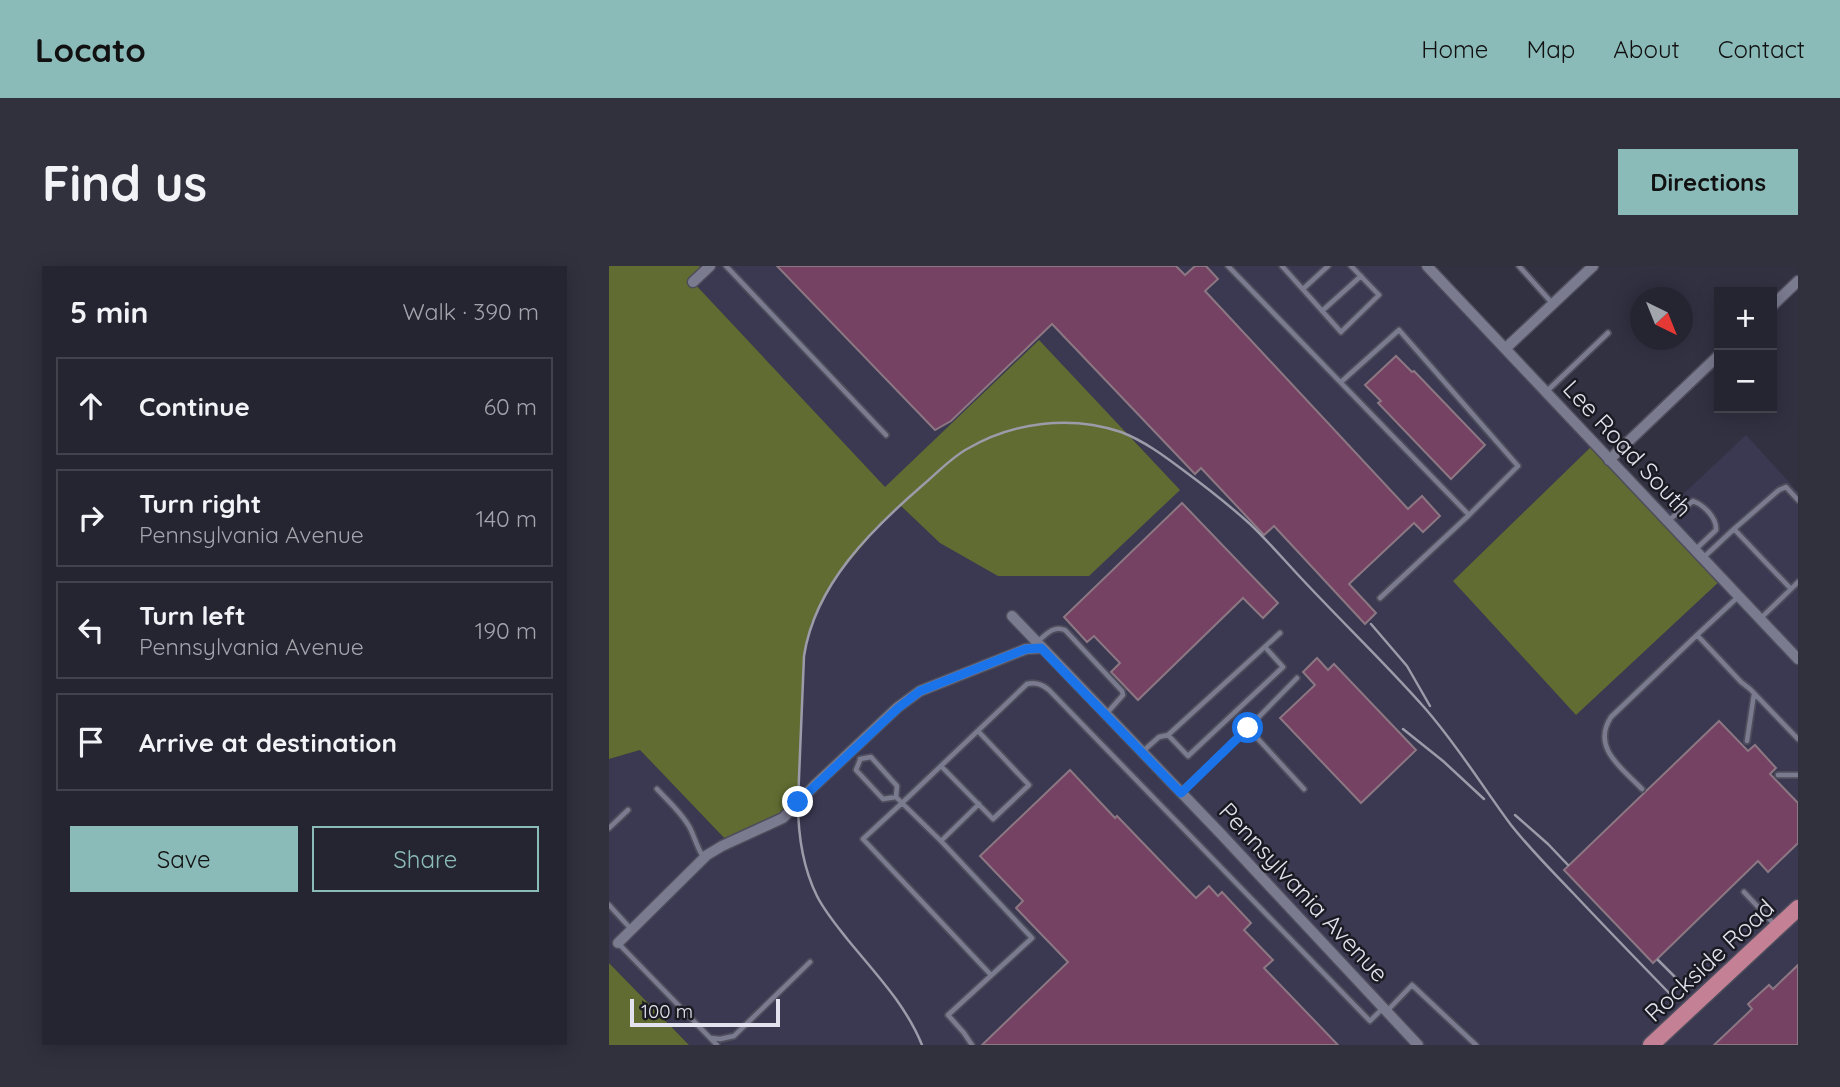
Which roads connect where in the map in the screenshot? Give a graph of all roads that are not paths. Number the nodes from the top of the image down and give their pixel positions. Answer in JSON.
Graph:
{"nodes":[{"id":1,"x":710,"y":266,"type":"edge"},
{"id":2,"x":726,"y":266,"type":"edge"},
{"id":3,"x":1228,"y":266,"type":"edge"},
{"id":4,"x":1283,"y":266,"type":"edge"},
{"id":5,"x":1328,"y":266,"type":"edge"},
{"id":6,"x":1351,"y":266,"type":"edge"},
{"id":7,"x":1427,"y":266,"type":"edge"},
{"id":8,"x":1519,"y":266,"type":"edge"},
{"id":9,"x":1593,"y":266,"type":"edge"},
{"id":10,"x":1360,"y":276,"type":"junction"},
{"id":11,"x":1798,"y":281,"type":"edge"},
{"id":12,"x":692,"y":282,"type":"dead end"},
{"id":13,"x":1303,"y":289,"type":"junction"},
{"id":14,"x":1777,"y":301,"type":"edge"},
{"id":15,"x":1553,"y":304,"type":"junction"},
{"id":16,"x":1322,"y":311,"type":"junction"},
{"id":17,"x":1608,"y":333,"type":"dead end"},
{"id":18,"x":1506,"y":348,"type":"junction"},
{"id":19,"x":1714,"y":360,"type":"edge"},
{"id":20,"x":1341,"y":382,"type":"junction"},
{"id":21,"x":1546,"y":392,"type":"junction"},
{"id":22,"x":885,"y":435,"type":"dead end"},
{"id":23,"x":1609,"y":460,"type":"junction"},
{"id":24,"x":1798,"y":500,"type":"edge"},
{"id":25,"x":1469,"y":515,"type":"junction"},
{"id":26,"x":1668,"y":522,"type":"junction"},
{"id":27,"x":1734,"y":529,"type":"junction"},
{"id":28,"x":1699,"y":554,"type":"junction"},
{"id":29,"x":1798,"y":582,"type":"edge"},
{"id":30,"x":1791,"y":589,"type":"junction"},
{"id":31,"x":1739,"y":596,"type":"junction"},
{"id":32,"x":1380,"y":598,"type":"dead end"},
{"id":33,"x":1012,"y":616,"type":"dead end"},
{"id":34,"x":1760,"y":619,"type":"junction"},
{"id":35,"x":1280,"y":633,"type":"dead end"},
{"id":36,"x":1697,"y":635,"type":"junction"},
{"id":37,"x":1039,"y":645,"type":"junction"},
{"id":38,"x":1265,"y":647,"type":"junction"},
{"id":39,"x":1798,"y":659,"type":"edge"},
{"id":40,"x":1297,"y":678,"type":"dead end"},
{"id":41,"x":1754,"y":693,"type":"junction"},
{"id":42,"x":1105,"y":715,"type":"junction"},
{"id":43,"x":1248,"y":728,"type":"junction"},
{"id":44,"x":978,"y":731,"type":"junction"},
{"id":45,"x":1168,"y":736,"type":"junction"},
{"id":46,"x":1798,"y":739,"type":"edge"},
{"id":47,"x":1747,"y":741,"type":"dead end"},
{"id":48,"x":851,"y":751,"type":"junction"},
{"id":49,"x":1142,"y":752,"type":"junction"},
{"id":50,"x":860,"y":760,"type":"junction"},
{"id":51,"x":941,"y":766,"type":"junction"},
{"id":52,"x":1778,"y":775,"type":"dead end"},
{"id":53,"x":1798,"y":775,"type":"edge"},
{"id":54,"x":657,"y":789,"type":"dead end"},
{"id":55,"x":1304,"y":789,"type":"dead end"},
{"id":56,"x":1642,"y":789,"type":"dead end"},
{"id":57,"x":1181,"y":793,"type":"junction"},
{"id":58,"x":896,"y":797,"type":"junction"},
{"id":59,"x":902,"y":803,"type":"junction"},
{"id":60,"x":979,"y":804,"type":"junction"},
{"id":61,"x":628,"y":810,"type":"dead end"},
{"id":62,"x":609,"y":828,"type":"edge"},
{"id":63,"x":940,"y":841,"type":"junction"},
{"id":64,"x":704,"y":859,"type":"junction"},
{"id":65,"x":1744,"y":892,"type":"dead end"},
{"id":66,"x":609,"y":905,"type":"edge"},
{"id":67,"x":1798,"y":908,"type":"edge"},
{"id":68,"x":1777,"y":928,"type":"junction"},
{"id":69,"x":631,"y":930,"type":"junction"},
{"id":70,"x":618,"y":943,"type":"joint"},
{"id":71,"x":810,"y":962,"type":"dead end"},
{"id":72,"x":991,"y":975,"type":"junction"},
{"id":73,"x":1385,"y":1010,"type":"junction"},
{"id":74,"x":710,"y":1038,"type":"junction"},
{"id":75,"x":717,"y":1045,"type":"edge"},
{"id":76,"x":972,"y":1045,"type":"edge"},
{"id":77,"x":1418,"y":1045,"type":"edge"},
{"id":78,"x":1476,"y":1045,"type":"edge"},
{"id":79,"x":1651,"y":1045,"type":"edge"}],
"edges":[{"from":1,"to":12,"type":"street"},
{"from":2,"to":22,"type":"lane"},
{"from":3,"to":20,"type":"lane"},
{"from":4,"to":13,"type":"lane"},
{"from":5,"to":13,"type":"lane"},
{"from":6,"to":10,"type":"lane"},
{"from":7,"to":18,"type":"street","name":"Lee Road South"},
{"from":8,"to":15,"type":"lane"},
{"from":9,"to":15,"type":"street"},
{"from":10,"to":16,"type":"lane"},
{"from":10,"to":16,"type":"lane"},
{"from":11,"to":14,"type":"street"},
{"from":13,"to":16,"type":"lane"},
{"from":15,"to":18,"type":"street"},
{"from":17,"to":21,"type":"lane"},
{"from":18,"to":21,"type":"street","name":"Lee Road South"},
{"from":19,"to":23,"type":"street"},
{"from":20,"to":25,"type":"lane"},
{"from":20,"to":25,"type":"lane"},
{"from":21,"to":23,"type":"street","name":"Lee Road South"},
{"from":23,"to":26,"type":"street","name":"Lee Road South"},
{"from":24,"to":27,"type":"lane"},
{"from":25,"to":32,"type":"lane"},
{"from":26,"to":28,"type":"street","name":"Lee Road South"},
{"from":26,"to":28,"type":"lane"},
{"from":27,"to":28,"type":"lane"},
{"from":27,"to":30,"type":"lane"},
{"from":28,"to":31,"type":"street","name":"Lee Road South"},
{"from":29,"to":30,"type":"lane"},
{"from":30,"to":34,"type":"lane"},
{"from":31,"to":34,"type":"street","name":"Lee Road South"},
{"from":31,"to":36,"type":"lane"},
{"from":33,"to":37,"type":"street","name":"Pennsylvania Avenue"},
{"from":34,"to":39,"type":"street","name":"Lee Road South"},
{"from":35,"to":38,"type":"lane"},
{"from":36,"to":41,"type":"lane"},
{"from":36,"to":56,"type":"lane"},
{"from":37,"to":42,"type":"street","name":"Pennsylvania Avenue"},
{"from":37,"to":42,"type":"lane"},
{"from":37,"to":48,"type":"street"},
{"from":38,"to":45,"type":"lane"},
{"from":38,"to":45,"type":"lane"},
{"from":40,"to":43,"type":"lane"},
{"from":41,"to":46,"type":"lane"},
{"from":41,"to":47,"type":"lane"},
{"from":42,"to":49,"type":"street","name":"Pennsylvania Avenue"},
{"from":43,"to":55,"type":"lane"},
{"from":43,"to":57,"type":"lane"},
{"from":44,"to":51,"type":"lane"},
{"from":44,"to":60,"type":"lane"},
{"from":44,"to":73,"type":"lane"},
{"from":45,"to":49,"type":"lane"},
{"from":48,"to":50,"type":"lane"},
{"from":48,"to":64,"type":"street"},
{"from":49,"to":57,"type":"street","name":"Pennsylvania Avenue"},
{"from":50,"to":58,"type":"lane"},
{"from":50,"to":58,"type":"lane"},
{"from":51,"to":59,"type":"lane"},
{"from":51,"to":60,"type":"lane"},
{"from":52,"to":53,"type":"lane"},
{"from":54,"to":64,"type":"lane"},
{"from":57,"to":73,"type":"street","name":"Pennsylvania Avenue"},
{"from":58,"to":59,"type":"lane"},
{"from":59,"to":63,"type":"lane"},
{"from":59,"to":72,"type":"lane"},
{"from":60,"to":63,"type":"lane"},
{"from":61,"to":62,"type":"lane"},
{"from":63,"to":72,"type":"lane"},
{"from":64,"to":69,"type":"street"},
{"from":65,"to":68,"type":"lane"},
{"from":66,"to":69,"type":"lane"},
{"from":67,"to":68,"type":"main road","name":"Rockside Road"},
{"from":68,"to":79,"type":"main road","name":"Rockside Road"},
{"from":69,"to":70,"type":"street"},
{"from":70,"to":74,"type":"lane"},
{"from":71,"to":74,"type":"lane"},
{"from":72,"to":76,"type":"lane"},
{"from":73,"to":77,"type":"street","name":"Pennsylvania Avenue"},
{"from":73,"to":78,"type":"lane"},
{"from":74,"to":75,"type":"lane"}]}
